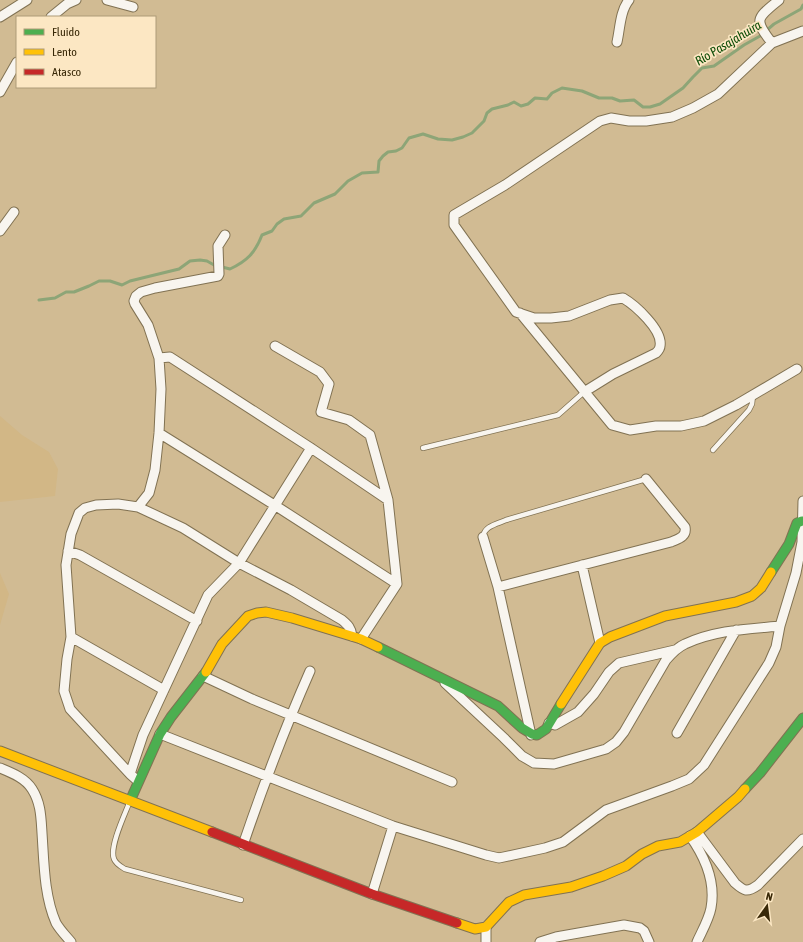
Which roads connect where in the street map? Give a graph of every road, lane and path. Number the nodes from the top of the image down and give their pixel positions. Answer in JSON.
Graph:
{"nodes":[{"id":1,"x":27,"y":0,"type":"edge"},
{"id":2,"x":76,"y":0,"type":"edge"},
{"id":3,"x":106,"y":0,"type":"edge"},
{"id":4,"x":629,"y":0,"type":"edge"},
{"id":5,"x":779,"y":0,"type":"edge"},
{"id":6,"x":133,"y":7,"type":"dead end"},
{"id":7,"x":52,"y":16,"type":"edge"},
{"id":8,"x":0,"y":17,"type":"edge"},
{"id":9,"x":803,"y":31,"type":"edge"},
{"id":10,"x":766,"y":36,"type":"junction"},
{"id":11,"x":617,"y":42,"type":"dead end"},
{"id":12,"x":16,"y":64,"type":"edge"},
{"id":13,"x":0,"y":92,"type":"edge"},
{"id":14,"x":14,"y":212,"type":"dead end"},
{"id":15,"x":0,"y":230,"type":"edge"},
{"id":16,"x":225,"y":234,"type":"dead end"},
{"id":17,"x":520,"y":313,"type":"junction"},
{"id":18,"x":275,"y":346,"type":"dead end"},
{"id":19,"x":159,"y":358,"type":"junction"},
{"id":20,"x":797,"y":369,"type":"dead end"},
{"id":21,"x":584,"y":392,"type":"junction"},
{"id":22,"x":753,"y":395,"type":"junction"},
{"id":23,"x":159,"y":433,"type":"junction"},
{"id":24,"x":311,"y":448,"type":"junction"},
{"id":25,"x":423,"y":448,"type":"dead end"},
{"id":26,"x":713,"y":450,"type":"dead end"},
{"id":27,"x":646,"y":480,"type":"joint"},
{"id":28,"x":388,"y":500,"type":"junction"},
{"id":29,"x":803,"y":501,"type":"edge"},
{"id":30,"x":276,"y":506,"type":"junction"},
{"id":31,"x":138,"y":507,"type":"junction"},
{"id":32,"x":802,"y":521,"type":"edge"},
{"id":33,"x":483,"y":537,"type":"joint"},
{"id":34,"x":68,"y":551,"type":"junction"},
{"id":35,"x":239,"y":563,"type":"junction"},
{"id":36,"x":582,"y":565,"type":"junction"},
{"id":37,"x":398,"y":584,"type":"junction"},
{"id":38,"x":498,"y":587,"type":"junction"},
{"id":39,"x":197,"y":621,"type":"junction"},
{"id":40,"x":780,"y":626,"type":"junction"},
{"id":41,"x":736,"y":630,"type":"junction"},
{"id":42,"x":352,"y":636,"type":"junction"},
{"id":43,"x":71,"y":637,"type":"junction"},
{"id":44,"x":361,"y":639,"type":"junction"},
{"id":45,"x":600,"y":643,"type":"junction"},
{"id":46,"x":675,"y":650,"type":"junction"},
{"id":47,"x":310,"y":671,"type":"dead end"},
{"id":48,"x":435,"y":674,"type":"junction"},
{"id":49,"x":203,"y":676,"type":"junction"},
{"id":50,"x":164,"y":690,"type":"junction"},
{"id":51,"x":291,"y":715,"type":"junction"},
{"id":52,"x":803,"y":718,"type":"edge"},
{"id":53,"x":549,"y":723,"type":"junction"},
{"id":54,"x":677,"y":733,"type":"dead end"},
{"id":55,"x":160,"y":734,"type":"junction"},
{"id":56,"x":532,"y":735,"type":"junction"},
{"id":57,"x":0,"y":751,"type":"edge"},
{"id":58,"x":0,"y":768,"type":"edge"},
{"id":59,"x":130,"y":774,"type":"junction"},
{"id":60,"x":267,"y":776,"type":"junction"},
{"id":61,"x":138,"y":780,"type":"junction"},
{"id":62,"x":452,"y":782,"type":"dead end"},
{"id":63,"x":130,"y":801,"type":"junction"},
{"id":64,"x":393,"y":826,"type":"junction"},
{"id":65,"x":694,"y":834,"type":"junction"},
{"id":66,"x":803,"y":839,"type":"edge"},
{"id":67,"x":243,"y":845,"type":"junction"},
{"id":68,"x":372,"y":894,"type":"junction"},
{"id":69,"x":241,"y":900,"type":"dead end"},
{"id":70,"x":486,"y":927,"type":"junction"},
{"id":71,"x":71,"y":942,"type":"edge"},
{"id":72,"x":486,"y":942,"type":"edge"},
{"id":73,"x":540,"y":942,"type":"edge"},
{"id":74,"x":649,"y":942,"type":"edge"},
{"id":75,"x":697,"y":942,"type":"edge"}],
"edges":[{"from":1,"to":8,"type":"street"},
{"from":2,"to":7,"type":"street"},
{"from":3,"to":6,"type":"street"},
{"from":4,"to":11,"type":"street"},
{"from":5,"to":10,"type":"street"},
{"from":9,"to":10,"type":"street"},
{"from":10,"to":17,"type":"street"},
{"from":12,"to":13,"type":"street"},
{"from":14,"to":15,"type":"street"},
{"from":16,"to":19,"type":"street"},
{"from":17,"to":21,"type":"street"},
{"from":17,"to":21,"type":"street"},
{"from":18,"to":28,"type":"street"},
{"from":19,"to":23,"type":"street"},
{"from":19,"to":24,"type":"street"},
{"from":20,"to":22,"type":"street"},
{"from":21,"to":22,"type":"street"},
{"from":21,"to":25,"type":"lane"},
{"from":22,"to":26,"type":"lane"},
{"from":23,"to":30,"type":"street"},
{"from":23,"to":31,"type":"street"},
{"from":24,"to":28,"type":"street"},
{"from":24,"to":30,"type":"street"},
{"from":27,"to":33,"type":"lane"},
{"from":27,"to":36,"type":"street"},
{"from":28,"to":37,"type":"street"},
{"from":29,"to":32,"type":"street"},
{"from":30,"to":35,"type":"street"},
{"from":30,"to":37,"type":"street"},
{"from":31,"to":34,"type":"street"},
{"from":31,"to":35,"type":"street"},
{"from":32,"to":40,"type":"street"},
{"from":32,"to":45,"type":"street"},
{"from":33,"to":38,"type":"street"},
{"from":34,"to":39,"type":"street"},
{"from":34,"to":43,"type":"street"},
{"from":35,"to":39,"type":"street"},
{"from":35,"to":42,"type":"street"},
{"from":36,"to":38,"type":"street"},
{"from":36,"to":45,"type":"street"},
{"from":37,"to":44,"type":"street"},
{"from":38,"to":56,"type":"street"},
{"from":39,"to":50,"type":"street"},
{"from":40,"to":41,"type":"street"},
{"from":40,"to":64,"type":"street"},
{"from":41,"to":46,"type":"street"},
{"from":41,"to":54,"type":"street"},
{"from":42,"to":44,"type":"street"},
{"from":42,"to":49,"type":"street"},
{"from":43,"to":50,"type":"street"},
{"from":43,"to":59,"type":"street"},
{"from":44,"to":48,"type":"street"},
{"from":45,"to":53,"type":"street"},
{"from":46,"to":48,"type":"street"},
{"from":46,"to":53,"type":"street"},
{"from":47,"to":51,"type":"street"},
{"from":48,"to":56,"type":"street"},
{"from":49,"to":51,"type":"street"},
{"from":49,"to":55,"type":"street"},
{"from":50,"to":59,"type":"street"},
{"from":51,"to":60,"type":"street"},
{"from":51,"to":62,"type":"street"},
{"from":52,"to":65,"type":"street"},
{"from":53,"to":56,"type":"street"},
{"from":55,"to":60,"type":"street"},
{"from":55,"to":61,"type":"street"},
{"from":57,"to":63,"type":"street"},
{"from":58,"to":71,"type":"street"},
{"from":59,"to":61,"type":"street"},
{"from":60,"to":64,"type":"street"},
{"from":60,"to":67,"type":"street"},
{"from":61,"to":63,"type":"street"},
{"from":63,"to":67,"type":"street"},
{"from":63,"to":69,"type":"lane"},
{"from":64,"to":68,"type":"street"},
{"from":65,"to":66,"type":"street"},
{"from":65,"to":70,"type":"street"},
{"from":65,"to":75,"type":"street"},
{"from":67,"to":68,"type":"street"},
{"from":68,"to":70,"type":"street"},
{"from":70,"to":72,"type":"street"},
{"from":73,"to":74,"type":"street"}]}
